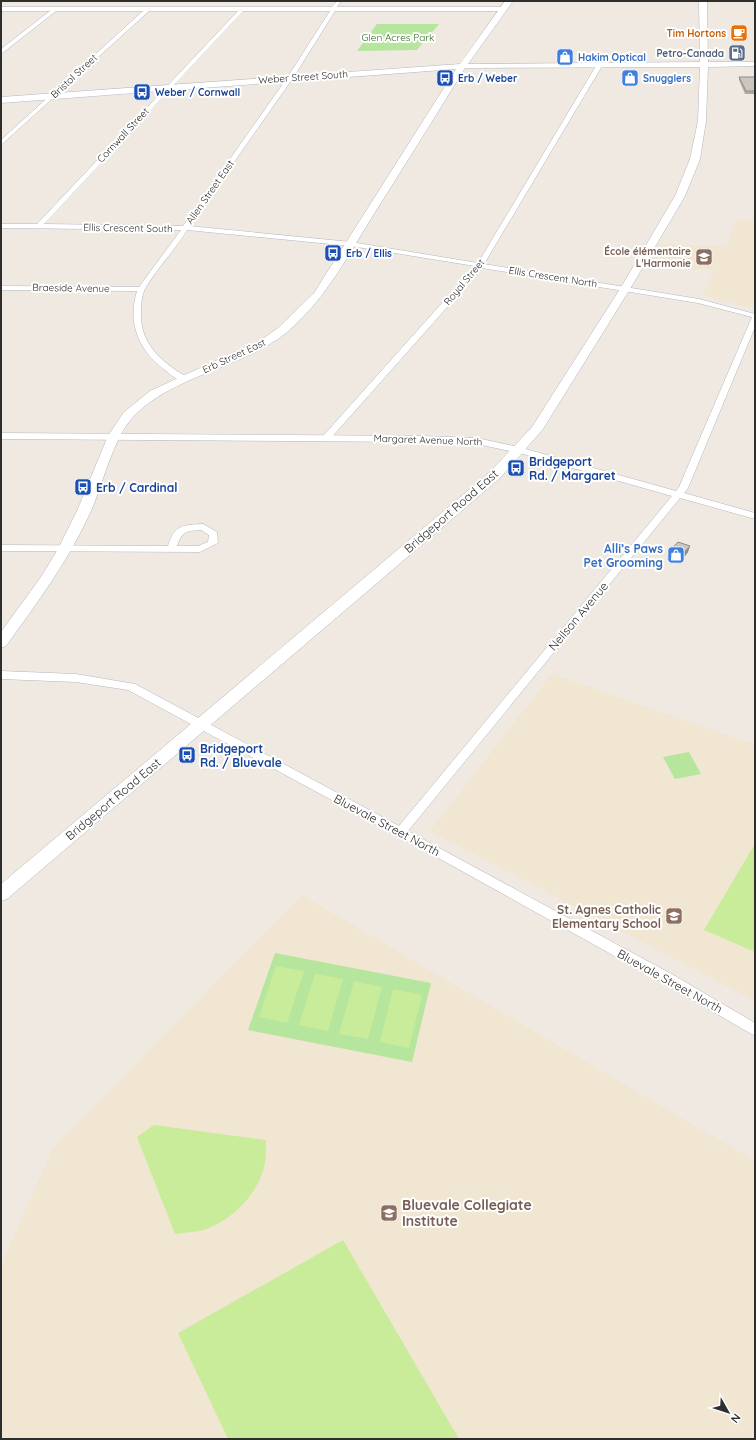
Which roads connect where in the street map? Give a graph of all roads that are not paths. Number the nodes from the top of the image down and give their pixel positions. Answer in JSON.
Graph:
{"nodes":[{"id":1,"x":339,"y":1,"type":"edge"},
{"id":2,"x":508,"y":1,"type":"edge"},
{"id":3,"x":703,"y":1,"type":"edge"},
{"id":4,"x":1,"y":9,"type":"edge"},
{"id":5,"x":55,"y":9,"type":"junction"},
{"id":6,"x":148,"y":9,"type":"junction"},
{"id":7,"x":242,"y":9,"type":"junction"},
{"id":8,"x":335,"y":9,"type":"junction"},
{"id":9,"x":503,"y":10,"type":"junction"},
{"id":10,"x":1,"y":52,"type":"edge"},
{"id":11,"x":755,"y":64,"type":"edge"},
{"id":12,"x":462,"y":66,"type":"junction"},
{"id":13,"x":599,"y":66,"type":"junction"},
{"id":14,"x":704,"y":66,"type":"junction"},
{"id":15,"x":755,"y":68,"type":"edge"},
{"id":16,"x":290,"y":78,"type":"junction"},
{"id":17,"x":168,"y":87,"type":"junction"},
{"id":18,"x":53,"y":96,"type":"junction"},
{"id":19,"x":1,"y":100,"type":"edge"},
{"id":20,"x":1,"y":143,"type":"edge"},
{"id":21,"x":1,"y":226,"type":"edge"},
{"id":22,"x":38,"y":226,"type":"junction"},
{"id":23,"x":185,"y":228,"type":"junction"},
{"id":24,"x":351,"y":244,"type":"junction"},
{"id":25,"x":480,"y":265,"type":"junction"},
{"id":26,"x":1,"y":288,"type":"edge"},
{"id":27,"x":142,"y":289,"type":"junction"},
{"id":28,"x":625,"y":289,"type":"junction"},
{"id":29,"x":755,"y":317,"type":"edge"},
{"id":30,"x":184,"y":379,"type":"junction"},
{"id":31,"x":1,"y":436,"type":"edge"},
{"id":32,"x":114,"y":436,"type":"junction"},
{"id":33,"x":327,"y":437,"type":"junction"},
{"id":34,"x":519,"y":450,"type":"junction"},
{"id":35,"x":679,"y":494,"type":"junction"},
{"id":36,"x":755,"y":516,"type":"edge"},
{"id":37,"x":1,"y":548,"type":"edge"},
{"id":38,"x":172,"y":548,"type":"dead end"},
{"id":39,"x":65,"y":549,"type":"junction"},
{"id":40,"x":1,"y":643,"type":"edge"},
{"id":41,"x":1,"y":675,"type":"edge"},
{"id":42,"x":201,"y":725,"type":"junction"},
{"id":43,"x":400,"y":832,"type":"junction"},
{"id":44,"x":1,"y":894,"type":"edge"},
{"id":45,"x":755,"y":1030,"type":"edge"}],
"edges":[{"from":1,"to":8,"type":"street","name":"Allen Street East"},
{"from":2,"to":9,"type":"main road","name":"Erb Street East"},
{"from":3,"to":14,"type":"main road","name":"Bridgeport Road East"},
{"from":4,"to":5,"type":"street"},
{"from":5,"to":6,"type":"street"},
{"from":5,"to":10,"type":"street"},
{"from":6,"to":7,"type":"street"},
{"from":6,"to":18,"type":"street","name":"Bristol Street"},
{"from":7,"to":8,"type":"street"},
{"from":7,"to":17,"type":"street","name":"Cornwall Street"},
{"from":8,"to":9,"type":"street"},
{"from":8,"to":16,"type":"street","name":"Allen Street East"},
{"from":9,"to":12,"type":"main road","name":"Erb Street East"},
{"from":11,"to":14,"type":"main road"},
{"from":12,"to":13,"type":"main road","name":"Weber Street South"},
{"from":12,"to":16,"type":"main road","name":"Weber Street South"},
{"from":12,"to":24,"type":"main road","name":"Erb Street East"},
{"from":13,"to":14,"type":"main road","name":"Weber Street South"},
{"from":13,"to":25,"type":"street","name":"Royal Street"},
{"from":14,"to":15,"type":"main road"},
{"from":14,"to":28,"type":"main road","name":"Bridgeport Road East"},
{"from":16,"to":17,"type":"main road","name":"Weber Street South"},
{"from":16,"to":23,"type":"street","name":"Allen Street East"},
{"from":17,"to":18,"type":"main road","name":"Weber Street South"},
{"from":17,"to":22,"type":"street","name":"Cornwall Street"},
{"from":18,"to":19,"type":"main road","name":"Weber Street South"},
{"from":18,"to":20,"type":"street","name":"Bristol Street"},
{"from":21,"to":22,"type":"street","name":"Ellis Crescent South"},
{"from":22,"to":23,"type":"street","name":"Ellis Crescent South"},
{"from":23,"to":24,"type":"street","name":"Ellis Crescent South"},
{"from":23,"to":27,"type":"street","name":"Allen Street East"},
{"from":24,"to":25,"type":"street","name":"Ellis Crescent North"},
{"from":24,"to":30,"type":"main road","name":"Erb Street East"},
{"from":25,"to":28,"type":"street","name":"Ellis Crescent North"},
{"from":25,"to":33,"type":"street","name":"Royal Street"},
{"from":26,"to":27,"type":"street","name":"Braeside Avenue"},
{"from":27,"to":30,"type":"street","name":"Allen Street East"},
{"from":28,"to":29,"type":"street","name":"Ellis Crescent North"},
{"from":28,"to":34,"type":"main road","name":"Bridgeport Road East"},
{"from":29,"to":35,"type":"street","name":"Neilson Avenue"},
{"from":30,"to":32,"type":"main road","name":"Erb Street East"},
{"from":31,"to":32,"type":"street","name":"Margaret Avenue North"},
{"from":32,"to":33,"type":"street","name":"Margaret Avenue North"},
{"from":32,"to":39,"type":"main road","name":"Erb Street East"},
{"from":33,"to":34,"type":"street","name":"Margaret Avenue North"},
{"from":34,"to":35,"type":"street","name":"Margaret Avenue North"},
{"from":34,"to":42,"type":"main road","name":"Bridgeport Road East"},
{"from":35,"to":36,"type":"street","name":"Margaret Avenue North"},
{"from":35,"to":43,"type":"street","name":"Neilson Avenue"},
{"from":37,"to":39,"type":"street"},
{"from":38,"to":39,"type":"street"},
{"from":39,"to":40,"type":"main road","name":"Erb Street East"},
{"from":41,"to":42,"type":"street","name":"Bluevale Street North"},
{"from":42,"to":43,"type":"street","name":"Bluevale Street North"},
{"from":42,"to":44,"type":"main road","name":"Bridgeport Road East"},
{"from":43,"to":45,"type":"street","name":"Bluevale Street North"}]}
